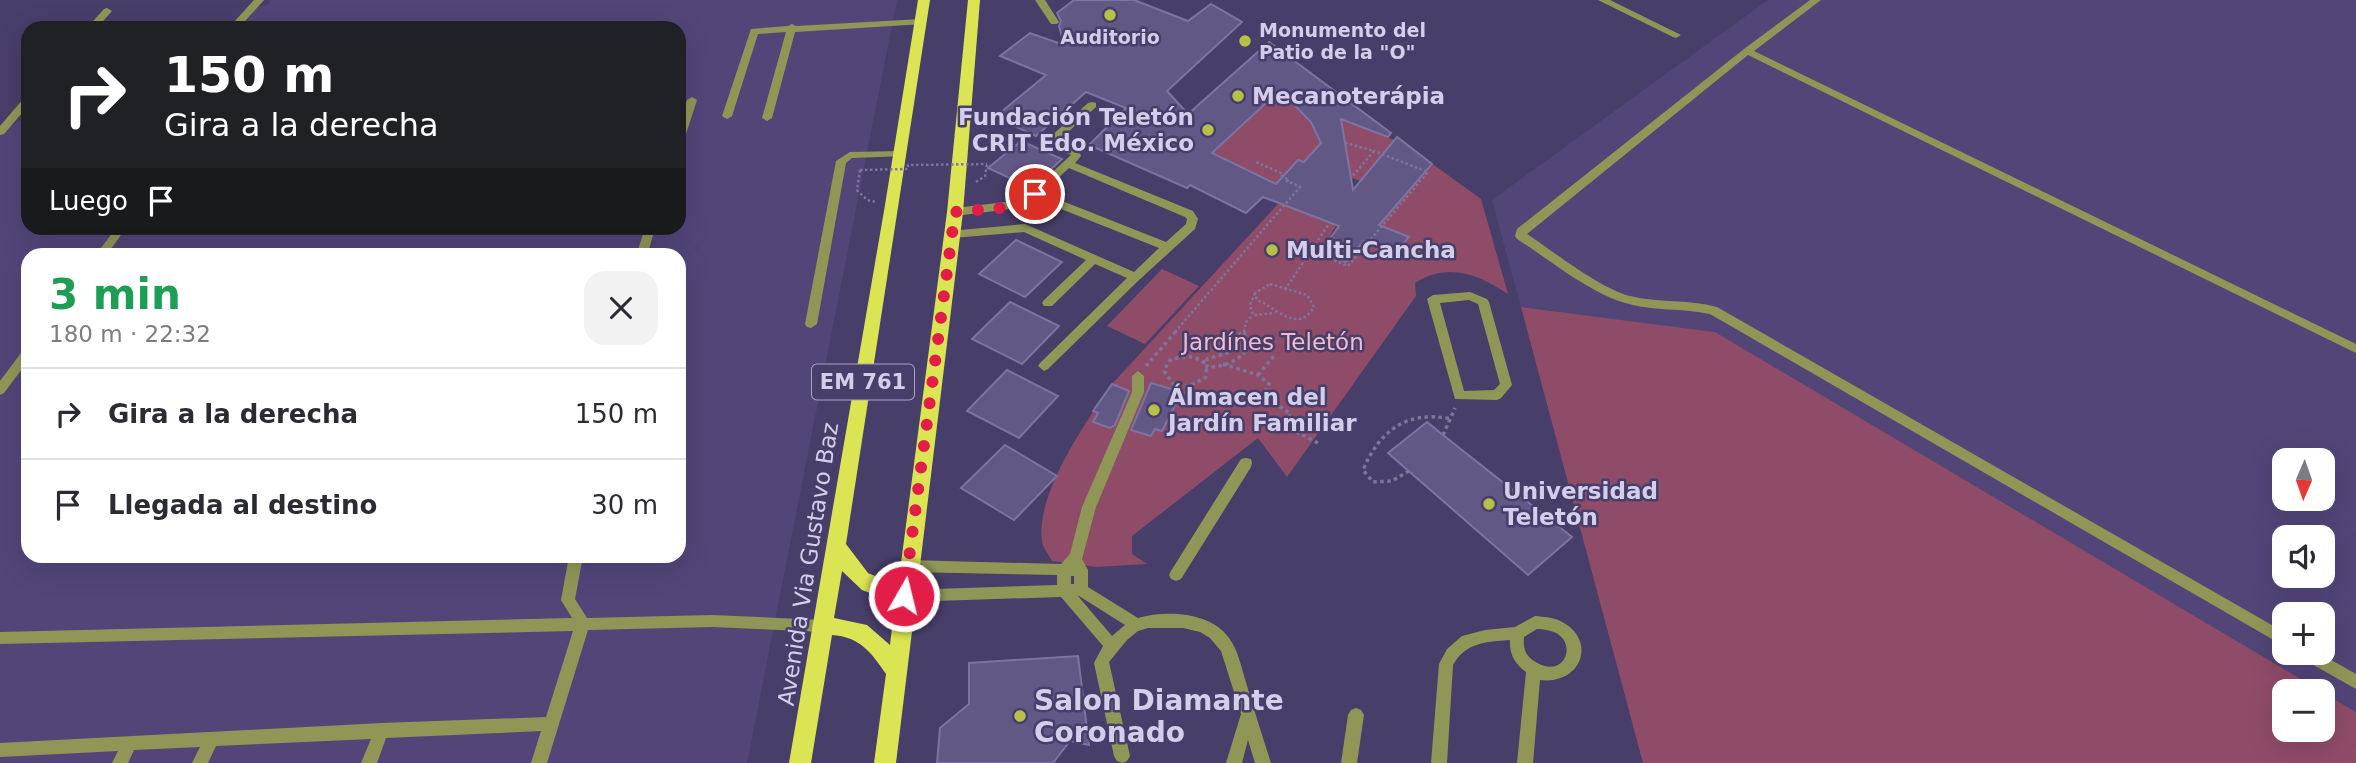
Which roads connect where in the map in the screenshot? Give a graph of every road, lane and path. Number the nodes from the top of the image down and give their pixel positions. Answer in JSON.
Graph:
{"nodes":[{"id":1,"x":259,"y":0,"type":"edge"},
{"id":2,"x":924,"y":0,"type":"edge"},
{"id":3,"x":974,"y":0,"type":"edge"},
{"id":4,"x":1040,"y":0,"type":"edge"},
{"id":5,"x":1604,"y":0,"type":"edge"},
{"id":6,"x":1816,"y":0,"type":"edge"},
{"id":7,"x":107,"y":11,"type":"dead end"},
{"id":8,"x":98,"y":21,"type":"edge"},
{"id":9,"x":240,"y":21,"type":"edge"},
{"id":10,"x":921,"y":22,"type":"junction"},
{"id":11,"x":1054,"y":22,"type":"dead end"},
{"id":12,"x":792,"y":27,"type":"junction"},
{"id":13,"x":1676,"y":35,"type":"dead end"},
{"id":14,"x":1747,"y":51,"type":"junction"},
{"id":15,"x":692,"y":100,"type":"dead end"},
{"id":16,"x":1092,"y":105,"type":"dead end"},
{"id":17,"x":21,"y":108,"type":"edge"},
{"id":18,"x":727,"y":116,"type":"dead end"},
{"id":19,"x":686,"y":118,"type":"edge"},
{"id":20,"x":767,"y":118,"type":"dead end"},
{"id":21,"x":0,"y":132,"type":"edge"},
{"id":22,"x":1345,"y":143,"type":"dead end"},
{"id":23,"x":1374,"y":151,"type":"junction"},
{"id":24,"x":901,"y":154,"type":"junction"},
{"id":25,"x":1254,"y":161,"type":"dead end"},
{"id":26,"x":1068,"y":164,"type":"junction"},
{"id":27,"x":985,"y":176,"type":"dead end"},
{"id":28,"x":1352,"y":178,"type":"dead end"},
{"id":29,"x":858,"y":190,"type":"dead end"},
{"id":30,"x":1035,"y":194,"type":"junction"},
{"id":31,"x":955,"y":212,"type":"junction"},
{"id":32,"x":1330,"y":222,"type":"dead end"},
{"id":33,"x":953,"y":234,"type":"junction"},
{"id":34,"x":1167,"y":247,"type":"junction"},
{"id":35,"x":1311,"y":251,"type":"junction"},
{"id":36,"x":1092,"y":260,"type":"junction"},
{"id":37,"x":1135,"y":277,"type":"junction"},
{"id":38,"x":1285,"y":290,"type":"junction"},
{"id":39,"x":1255,"y":293,"type":"junction"},
{"id":40,"x":1048,"y":303,"type":"dead end"},
{"id":41,"x":1275,"y":313,"type":"junction"},
{"id":42,"x":1253,"y":315,"type":"junction"},
{"id":43,"x":811,"y":324,"type":"dead end"},
{"id":44,"x":1244,"y":333,"type":"junction"},
{"id":45,"x":1244,"y":340,"type":"junction"},
{"id":46,"x":1237,"y":347,"type":"junction"},
{"id":47,"x":2356,"y":349,"type":"edge"},
{"id":48,"x":1275,"y":355,"type":"dead end"},
{"id":49,"x":21,"y":362,"type":"edge"},
{"id":50,"x":1223,"y":364,"type":"junction"},
{"id":51,"x":1206,"y":365,"type":"junction"},
{"id":52,"x":1044,"y":366,"type":"dead end"},
{"id":53,"x":1258,"y":375,"type":"junction"},
{"id":54,"x":1138,"y":376,"type":"joint"},
{"id":55,"x":0,"y":390,"type":"edge"},
{"id":56,"x":1459,"y":396,"type":"junction"},
{"id":57,"x":1452,"y":419,"type":"junction"},
{"id":58,"x":1443,"y":435,"type":"dead end"},
{"id":59,"x":1318,"y":443,"type":"dead end"},
{"id":60,"x":1246,"y":463,"type":"dead end"},
{"id":61,"x":1409,"y":471,"type":"dead end"},
{"id":62,"x":835,"y":542,"type":"junction"},
{"id":63,"x":575,"y":563,"type":"edge"},
{"id":64,"x":1079,"y":563,"type":"junction"},
{"id":65,"x":908,"y":566,"type":"junction"},
{"id":66,"x":1064,"y":569,"type":"junction"},
{"id":67,"x":1176,"y":575,"type":"dead end"},
{"id":68,"x":1064,"y":590,"type":"junction"},
{"id":69,"x":1081,"y":590,"type":"junction"},
{"id":70,"x":904,"y":596,"type":"junction"},
{"id":71,"x":583,"y":623,"type":"junction"},
{"id":72,"x":1138,"y":625,"type":"junction"},
{"id":73,"x":823,"y":626,"type":"junction"},
{"id":74,"x":1518,"y":633,"type":"junction"},
{"id":75,"x":2272,"y":633,"type":"edge"},
{"id":76,"x":0,"y":638,"type":"edge"},
{"id":77,"x":1112,"y":646,"type":"junction"},
{"id":78,"x":2327,"y":665,"type":"edge"},
{"id":79,"x":1534,"y":670,"type":"junction"},
{"id":80,"x":896,"y":672,"type":"junction"},
{"id":81,"x":2356,"y":682,"type":"edge"},
{"id":82,"x":1248,"y":713,"type":"junction"},
{"id":83,"x":1356,"y":715,"type":"dead end"},
{"id":84,"x":551,"y":724,"type":"junction"},
{"id":85,"x":382,"y":730,"type":"junction"},
{"id":86,"x":211,"y":739,"type":"junction"},
{"id":87,"x":130,"y":743,"type":"junction"},
{"id":88,"x":0,"y":750,"type":"edge"},
{"id":89,"x":1122,"y":756,"type":"dead end"},
{"id":90,"x":120,"y":763,"type":"edge"},
{"id":91,"x":200,"y":763,"type":"edge"},
{"id":92,"x":369,"y":763,"type":"edge"},
{"id":93,"x":539,"y":763,"type":"edge"},
{"id":94,"x":800,"y":763,"type":"edge"},
{"id":95,"x":885,"y":763,"type":"edge"},
{"id":96,"x":1234,"y":763,"type":"edge"},
{"id":97,"x":1263,"y":763,"type":"edge"},
{"id":98,"x":1349,"y":763,"type":"edge"},
{"id":99,"x":1439,"y":763,"type":"edge"},
{"id":100,"x":1525,"y":763,"type":"edge"}],
"edges":[{"from":1,"to":9,"type":"street"},
{"from":2,"to":10,"type":"main road","name":"Avenida Via Gustavo Baz","number":"EM 761"},
{"from":3,"to":31,"type":"main road","number":"EM 761"},
{"from":4,"to":11,"type":"street"},
{"from":5,"to":13,"type":"street"},
{"from":6,"to":14,"type":"street"},
{"from":7,"to":8,"type":"street"},
{"from":10,"to":12,"type":"street"},
{"from":10,"to":24,"type":"main road","name":"Avenida Via Gustavo Baz","number":"EM 761"},
{"from":12,"to":18,"type":"street"},
{"from":12,"to":20,"type":"street"},
{"from":14,"to":47,"type":"street"},
{"from":14,"to":75,"type":"street"},
{"from":15,"to":19,"type":"street"},
{"from":16,"to":26,"type":"street"},
{"from":17,"to":21,"type":"street"},
{"from":22,"to":23,"type":"path"},
{"from":23,"to":28,"type":"path"},
{"from":23,"to":35,"type":"path"},
{"from":24,"to":43,"type":"street"},
{"from":24,"to":62,"type":"main road","name":"Avenida Via Gustavo Baz","number":"EM 761"},
{"from":25,"to":54,"type":"path"},
{"from":26,"to":30,"type":"street"},
{"from":26,"to":34,"type":"street"},
{"from":27,"to":29,"type":"path","bridge":true},
{"from":30,"to":31,"type":"street"},
{"from":30,"to":34,"type":"street"},
{"from":31,"to":33,"type":"main road","number":"EM 761"},
{"from":32,"to":35,"type":"path"},
{"from":33,"to":36,"type":"street"},
{"from":33,"to":65,"type":"main road","number":"EM 761"},
{"from":34,"to":37,"type":"street"},
{"from":35,"to":38,"type":"path"},
{"from":36,"to":37,"type":"street"},
{"from":36,"to":40,"type":"street"},
{"from":37,"to":52,"type":"street"},
{"from":38,"to":39,"type":"path"},
{"from":38,"to":41,"type":"path"},
{"from":39,"to":41,"type":"path"},
{"from":39,"to":42,"type":"path"},
{"from":41,"to":42,"type":"path"},
{"from":42,"to":44,"type":"path"},
{"from":44,"to":45,"type":"path"},
{"from":44,"to":46,"type":"path"},
{"from":45,"to":46,"type":"path"},
{"from":45,"to":50,"type":"path"},
{"from":46,"to":51,"type":"path"},
{"from":48,"to":53,"type":"path"},
{"from":49,"to":55,"type":"street"},
{"from":50,"to":51,"type":"path"},
{"from":50,"to":53,"type":"path"},
{"from":51,"to":51,"type":"path"},
{"from":53,"to":59,"type":"path"},
{"from":54,"to":64,"type":"street"},
{"from":56,"to":56,"type":"street"},
{"from":56,"to":57,"type":"path"},
{"from":57,"to":58,"type":"path"},
{"from":57,"to":61,"type":"path"},
{"from":60,"to":67,"type":"street"},
{"from":62,"to":70,"type":"main road"},
{"from":62,"to":73,"type":"main road","name":"Avenida Via Gustavo Baz","number":"EM 761"},
{"from":63,"to":71,"type":"street"},
{"from":64,"to":66,"type":"street"},
{"from":64,"to":69,"type":"street"},
{"from":65,"to":66,"type":"street"},
{"from":65,"to":70,"type":"main road","number":"EM 761"},
{"from":66,"to":68,"type":"street"},
{"from":68,"to":69,"type":"street"},
{"from":68,"to":70,"type":"street"},
{"from":68,"to":77,"type":"street"},
{"from":69,"to":72,"type":"street"},
{"from":70,"to":80,"type":"main road","number":"EM 761"},
{"from":71,"to":73,"type":"street"},
{"from":71,"to":76,"type":"street"},
{"from":71,"to":84,"type":"street"},
{"from":72,"to":77,"type":"street"},
{"from":72,"to":82,"type":"street"},
{"from":73,"to":80,"type":"main road"},
{"from":73,"to":94,"type":"main road","name":"Avenida Via Gustavo Baz","number":"EM 761"},
{"from":74,"to":79,"type":"street"},
{"from":74,"to":79,"type":"street"},
{"from":74,"to":99,"type":"street"},
{"from":77,"to":89,"type":"street"},
{"from":78,"to":81,"type":"street"},
{"from":79,"to":100,"type":"street"},
{"from":80,"to":95,"type":"main road","number":"EM 761"},
{"from":82,"to":96,"type":"street"},
{"from":82,"to":97,"type":"street"},
{"from":83,"to":98,"type":"street"},
{"from":84,"to":85,"type":"street"},
{"from":84,"to":93,"type":"street"},
{"from":85,"to":86,"type":"street"},
{"from":85,"to":92,"type":"street"},
{"from":86,"to":87,"type":"street"},
{"from":86,"to":91,"type":"street"},
{"from":87,"to":88,"type":"street"},
{"from":87,"to":90,"type":"street"}]}
